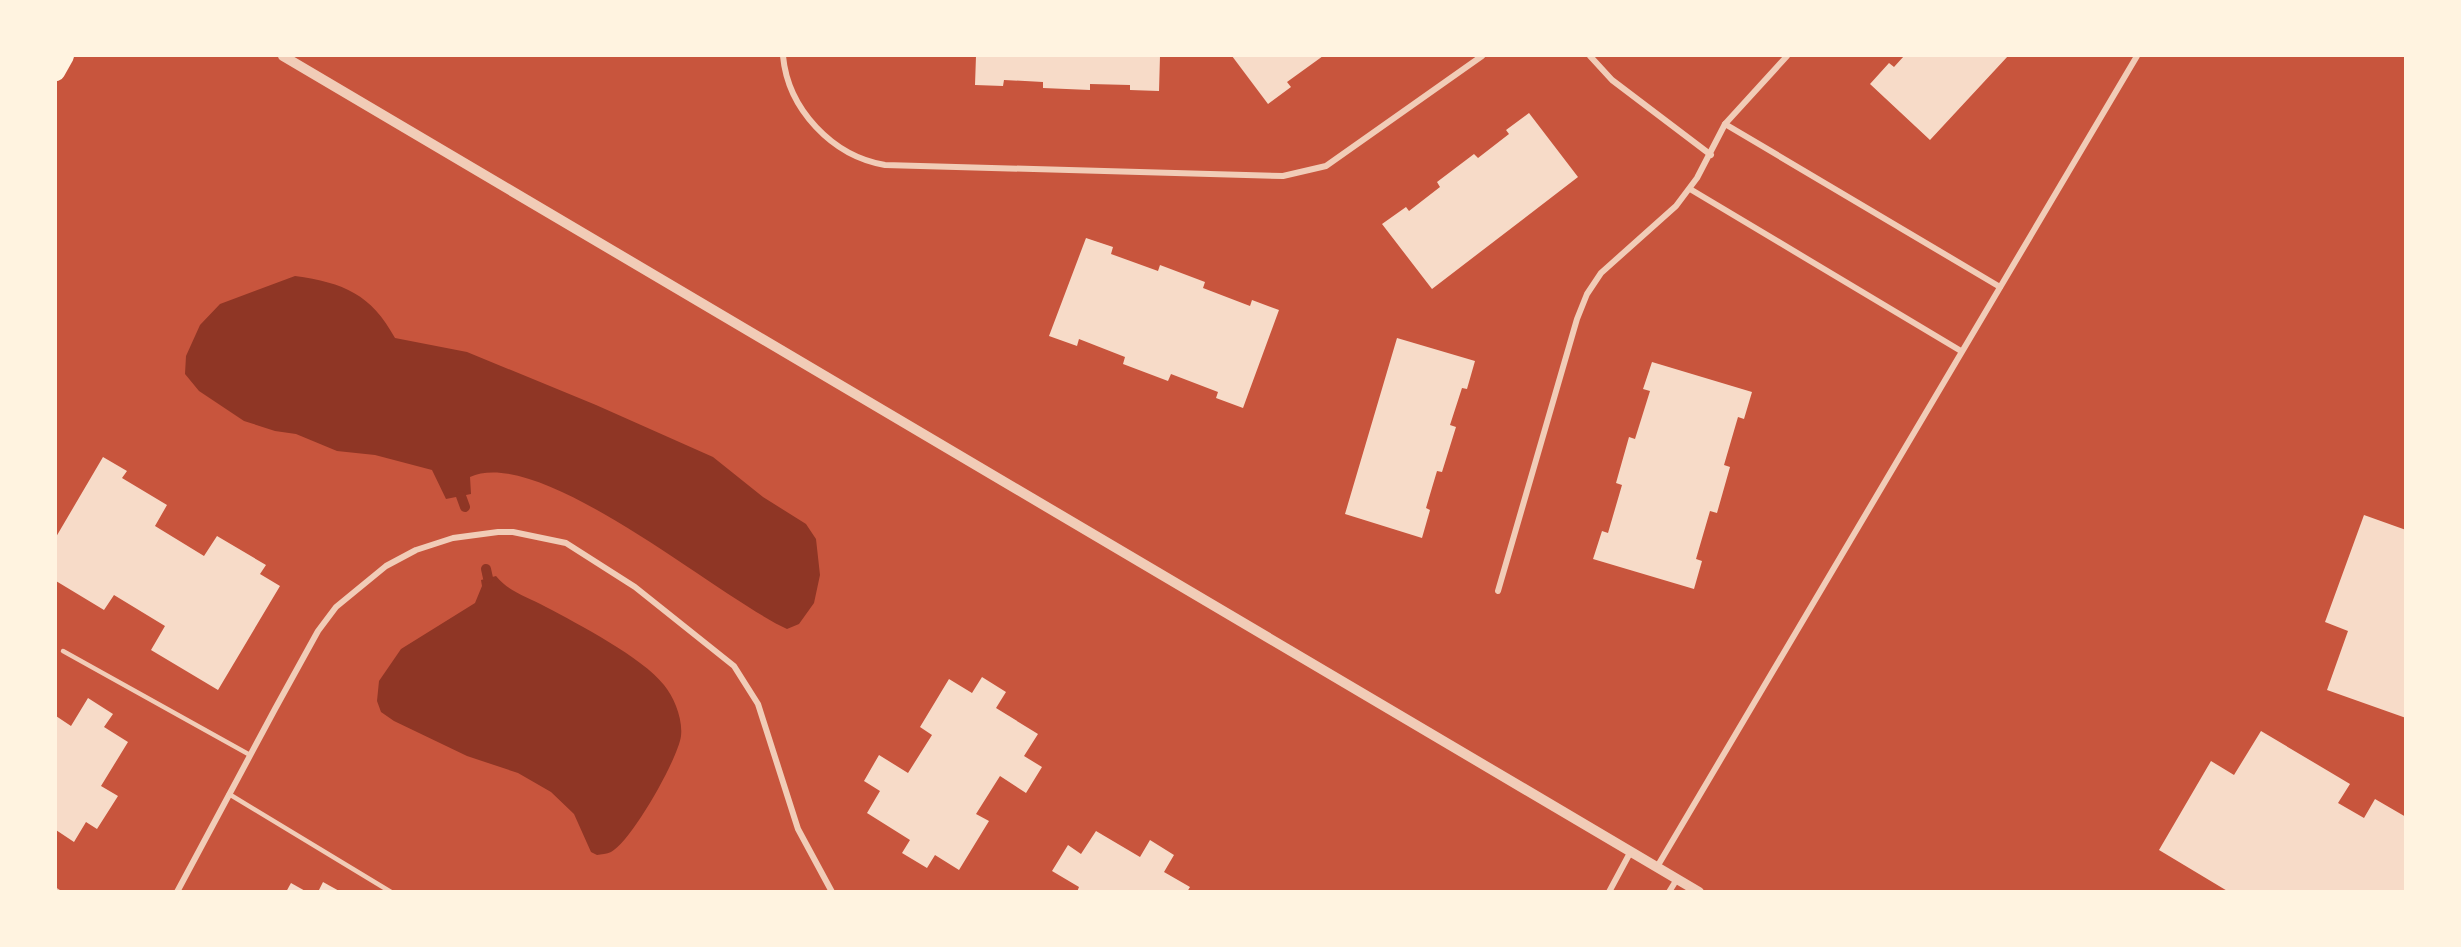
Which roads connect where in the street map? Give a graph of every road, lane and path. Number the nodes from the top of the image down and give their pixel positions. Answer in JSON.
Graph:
{"nodes":[{"id":1,"x":65,"y":56,"type":"edge"},
{"id":2,"x":283,"y":56,"type":"edge"},
{"id":3,"x":783,"y":56,"type":"edge"},
{"id":4,"x":1482,"y":56,"type":"edge"},
{"id":5,"x":1590,"y":56,"type":"edge"},
{"id":6,"x":1787,"y":56,"type":"edge"},
{"id":7,"x":2137,"y":56,"type":"edge"},
{"id":8,"x":56,"y":72,"type":"edge"},
{"id":9,"x":1725,"y":124,"type":"junction"},
{"id":10,"x":1711,"y":155,"type":"junction"},
{"id":11,"x":1689,"y":189,"type":"junction"},
{"id":12,"x":2000,"y":287,"type":"junction"},
{"id":13,"x":1961,"y":351,"type":"junction"},
{"id":14,"x":1498,"y":591,"type":"dead end"},
{"id":15,"x":63,"y":651,"type":"dead end"},
{"id":16,"x":250,"y":755,"type":"junction"},
{"id":17,"x":229,"y":794,"type":"junction"},
{"id":18,"x":1631,"y":851,"type":"junction"},
{"id":19,"x":1657,"y":867,"type":"junction"},
{"id":20,"x":1677,"y":879,"type":"junction"},
{"id":21,"x":177,"y":891,"type":"edge"},
{"id":22,"x":391,"y":891,"type":"edge"},
{"id":23,"x":832,"y":891,"type":"edge"},
{"id":24,"x":1609,"y":891,"type":"edge"},
{"id":25,"x":1670,"y":891,"type":"edge"},
{"id":26,"x":1699,"y":891,"type":"edge"}],
"edges":[{"from":1,"to":8,"type":"highway"},
{"from":2,"to":18,"type":"street"},
{"from":3,"to":4,"type":"street"},
{"from":5,"to":10,"type":"street"},
{"from":6,"to":9,"type":"street"},
{"from":7,"to":12,"type":"street"},
{"from":9,"to":10,"type":"street"},
{"from":9,"to":12,"type":"street"},
{"from":10,"to":11,"type":"street"},
{"from":11,"to":13,"type":"street"},
{"from":11,"to":14,"type":"street"},
{"from":12,"to":13,"type":"street"},
{"from":13,"to":19,"type":"street"},
{"from":15,"to":16,"type":"lane"},
{"from":16,"to":17,"type":"street"},
{"from":16,"to":23,"type":"street"},
{"from":17,"to":21,"type":"street"},
{"from":17,"to":22,"type":"lane"},
{"from":18,"to":19,"type":"street"},
{"from":18,"to":24,"type":"street"},
{"from":19,"to":20,"type":"street"},
{"from":20,"to":25,"type":"street"},
{"from":20,"to":26,"type":"street"}]}
